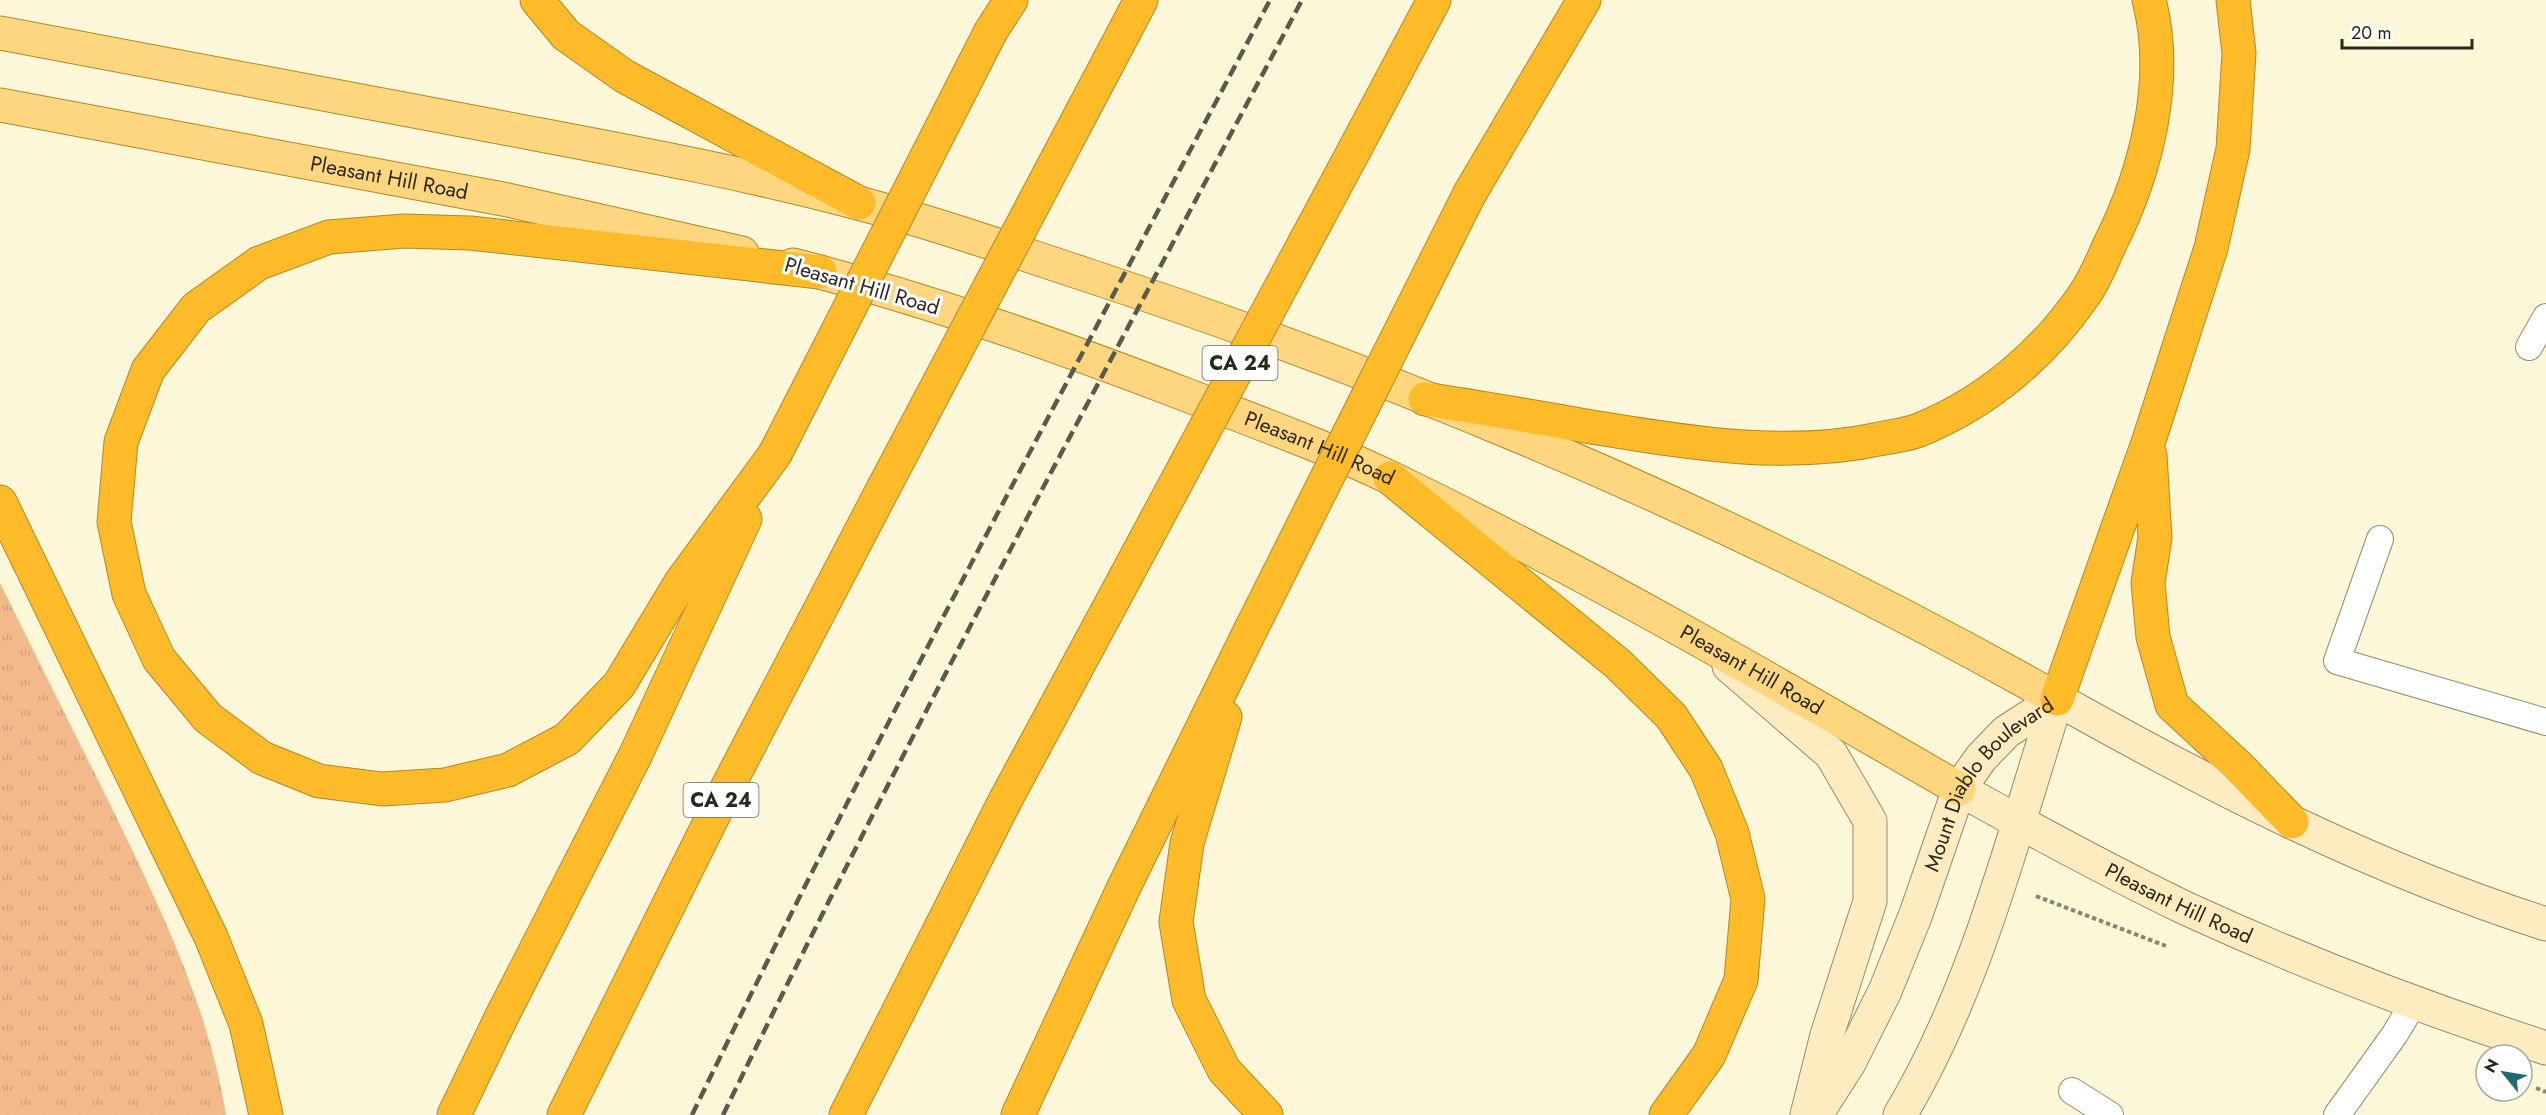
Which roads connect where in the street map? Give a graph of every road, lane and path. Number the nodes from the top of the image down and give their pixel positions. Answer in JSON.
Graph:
{"nodes":[{"id":1,"x":537,"y":0,"type":"edge"},
{"id":2,"x":1001,"y":0,"type":"edge"},
{"id":3,"x":1011,"y":0,"type":"edge"},
{"id":4,"x":1141,"y":0,"type":"edge"},
{"id":5,"x":1434,"y":0,"type":"edge"},
{"id":6,"x":1559,"y":0,"type":"edge"},
{"id":7,"x":1584,"y":0,"type":"edge"},
{"id":8,"x":2149,"y":0,"type":"edge"},
{"id":9,"x":2233,"y":0,"type":"edge"},
{"id":10,"x":991,"y":31,"type":"junction"},
{"id":11,"x":0,"y":33,"type":"edge"},
{"id":12,"x":0,"y":105,"type":"edge"},
{"id":13,"x":1470,"y":193,"type":"junction"},
{"id":14,"x":859,"y":203,"type":"junction"},
{"id":15,"x":820,"y":272,"type":"junction"},
{"id":16,"x":2546,"y":317,"type":"edge"},
{"id":17,"x":2529,"y":347,"type":"dead end"},
{"id":18,"x":1425,"y":399,"type":"junction"},
{"id":19,"x":2150,"y":440,"type":"junction"},
{"id":20,"x":775,"y":454,"type":"junction"},
{"id":21,"x":1390,"y":478,"type":"junction"},
{"id":22,"x":0,"y":502,"type":"edge"},
{"id":23,"x":2380,"y":539,"type":"dead end"},
{"id":24,"x":1251,"y":629,"type":"junction"},
{"id":25,"x":1701,"y":641,"type":"junction"},
{"id":26,"x":2057,"y":699,"type":"junction"},
{"id":27,"x":2546,"y":722,"type":"edge"},
{"id":28,"x":1959,"y":789,"type":"junction"},
{"id":29,"x":2018,"y":822,"type":"junction"},
{"id":30,"x":2292,"y":822,"type":"junction"},
{"id":31,"x":2546,"y":924,"type":"edge"},
{"id":32,"x":2414,"y":1002,"type":"junction"},
{"id":33,"x":2546,"y":1048,"type":"edge"},
{"id":34,"x":2072,"y":1091,"type":"dead end"},
{"id":35,"x":266,"y":1115,"type":"edge"},
{"id":36,"x":454,"y":1115,"type":"edge"},
{"id":37,"x":564,"y":1115,"type":"edge"},
{"id":38,"x":846,"y":1115,"type":"edge"},
{"id":39,"x":1018,"y":1115,"type":"edge"},
{"id":40,"x":1266,"y":1115,"type":"edge"},
{"id":41,"x":1666,"y":1115,"type":"edge"},
{"id":42,"x":1807,"y":1115,"type":"edge"},
{"id":43,"x":1815,"y":1115,"type":"edge"},
{"id":44,"x":1900,"y":1115,"type":"edge"},
{"id":45,"x":2110,"y":1115,"type":"edge"},
{"id":46,"x":2337,"y":1115,"type":"edge"}],
"edges":[{"from":1,"to":14,"type":"highway"},
{"from":2,"to":10,"type":"highway"},
{"from":3,"to":10,"type":"highway"},
{"from":4,"to":37,"type":"highway","number":"CA 24","bridge":true},
{"from":5,"to":38,"type":"highway","number":"CA 24","bridge":true},
{"from":6,"to":13,"type":"highway"},
{"from":7,"to":13,"type":"highway"},
{"from":8,"to":18,"type":"highway"},
{"from":9,"to":19,"type":"highway"},
{"from":10,"to":20,"type":"highway","bridge":true},
{"from":11,"to":14,"type":"main road"},
{"from":12,"to":15,"type":"main road","name":"Pleasant Hill Road"},
{"from":13,"to":24,"type":"highway","bridge":true},
{"from":14,"to":18,"type":"main road"},
{"from":15,"to":20,"type":"highway"},
{"from":15,"to":21,"type":"main road","name":"Pleasant Hill Road"},
{"from":16,"to":17,"type":"lane"},
{"from":18,"to":26,"type":"main road"},
{"from":19,"to":26,"type":"highway"},
{"from":19,"to":30,"type":"highway"},
{"from":20,"to":36,"type":"highway"},
{"from":21,"to":25,"type":"main road","name":"Pleasant Hill Road"},
{"from":21,"to":41,"type":"highway"},
{"from":22,"to":35,"type":"highway"},
{"from":23,"to":27,"type":"lane"},
{"from":24,"to":39,"type":"highway"},
{"from":24,"to":40,"type":"highway"},
{"from":25,"to":28,"type":"main road","name":"Pleasant Hill Road"},
{"from":25,"to":42,"type":"main road"},
{"from":26,"to":28,"type":"main road","name":"Mount Diablo Boulevard"},
{"from":26,"to":29,"type":"main road","name":"Mount Diablo Boulevard"},
{"from":26,"to":30,"type":"main road"},
{"from":28,"to":29,"type":"main road","name":"Pleasant Hill Road"},
{"from":28,"to":43,"type":"main road","name":"Mount Diablo Boulevard"},
{"from":29,"to":32,"type":"main road","name":"Pleasant Hill Road"},
{"from":29,"to":44,"type":"main road","name":"Mount Diablo Boulevard"},
{"from":30,"to":31,"type":"main road"},
{"from":32,"to":33,"type":"main road","name":"Pleasant Hill Road"},
{"from":32,"to":46,"type":"lane"},
{"from":34,"to":45,"type":"lane"}]}
